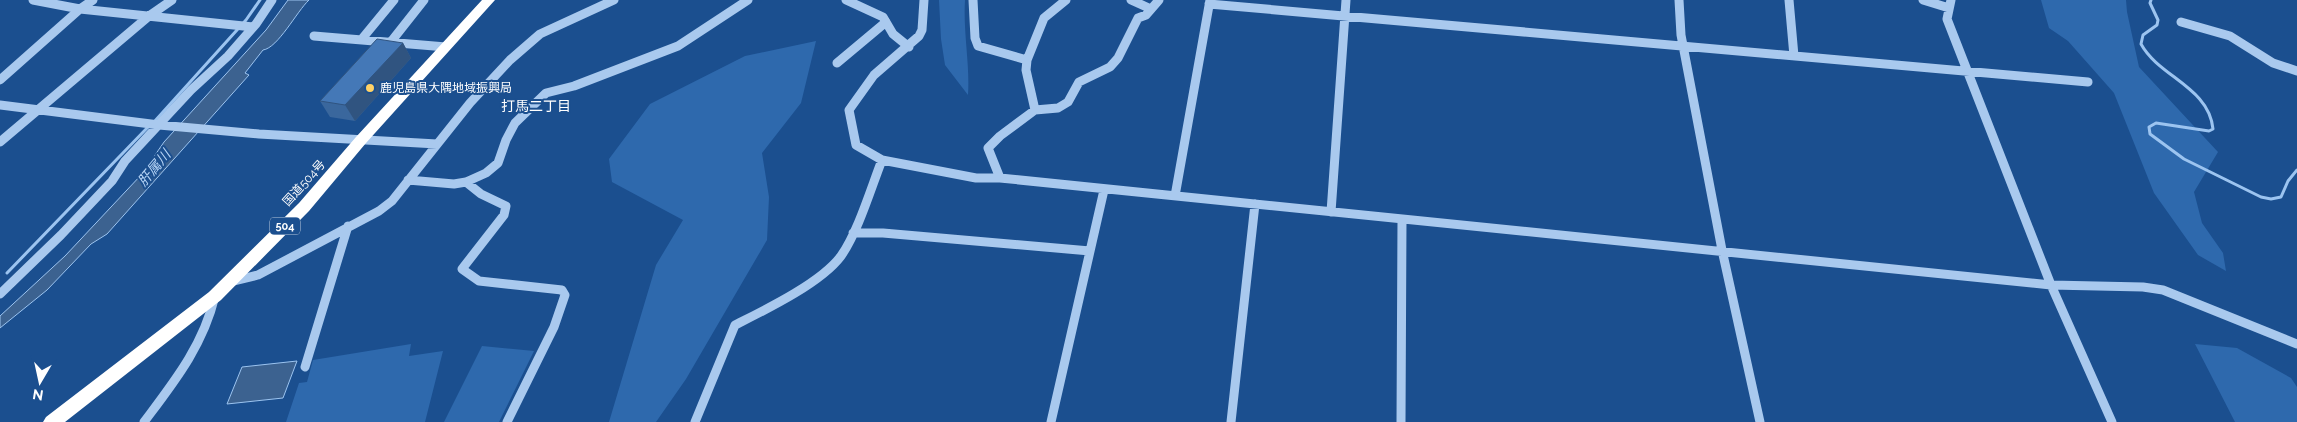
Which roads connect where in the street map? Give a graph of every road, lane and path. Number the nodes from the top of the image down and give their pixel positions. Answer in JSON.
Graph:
{"nodes":[{"id":1,"x":33,"y":0,"type":"edge"},
{"id":2,"x":93,"y":0,"type":"edge"},
{"id":3,"x":172,"y":0,"type":"edge"},
{"id":4,"x":272,"y":0,"type":"edge"},
{"id":5,"x":394,"y":0,"type":"edge"},
{"id":6,"x":424,"y":0,"type":"edge"},
{"id":7,"x":489,"y":0,"type":"edge"},
{"id":8,"x":614,"y":0,"type":"edge"},
{"id":9,"x":748,"y":0,"type":"edge"},
{"id":10,"x":846,"y":0,"type":"edge"},
{"id":11,"x":924,"y":0,"type":"edge"},
{"id":12,"x":974,"y":0,"type":"edge"},
{"id":13,"x":1066,"y":0,"type":"edge"},
{"id":14,"x":1131,"y":0,"type":"edge"},
{"id":15,"x":1159,"y":0,"type":"edge"},
{"id":16,"x":1346,"y":0,"type":"edge"},
{"id":17,"x":1678,"y":0,"type":"edge"},
{"id":18,"x":1789,"y":0,"type":"edge"},
{"id":19,"x":1923,"y":0,"type":"edge"},
{"id":20,"x":1210,"y":2,"type":"edge"},
{"id":21,"x":1950,"y":4,"type":"edge"},
{"id":22,"x":80,"y":8,"type":"junction"},
{"id":23,"x":1151,"y":9,"type":"junction"},
{"id":24,"x":149,"y":16,"type":"junction"},
{"id":25,"x":1345,"y":17,"type":"junction"},
{"id":26,"x":886,"y":22,"type":"junction"},
{"id":27,"x":2181,"y":22,"type":"dead end"},
{"id":28,"x":253,"y":27,"type":"junction"},
{"id":29,"x":314,"y":36,"type":"dead end"},
{"id":30,"x":361,"y":40,"type":"junction"},
{"id":31,"x":390,"y":43,"type":"junction"},
{"id":32,"x":446,"y":47,"type":"junction"},
{"id":33,"x":909,"y":47,"type":"junction"},
{"id":34,"x":1683,"y":47,"type":"junction"},
{"id":35,"x":1794,"y":56,"type":"junction"},
{"id":36,"x":1027,"y":60,"type":"junction"},
{"id":37,"x":837,"y":63,"type":"dead end"},
{"id":38,"x":2297,"y":71,"type":"edge"},
{"id":39,"x":1968,"y":72,"type":"junction"},
{"id":40,"x":0,"y":80,"type":"edge"},
{"id":41,"x":2088,"y":82,"type":"dead end"},
{"id":42,"x":0,"y":105,"type":"edge"},
{"id":43,"x":38,"y":110,"type":"junction"},
{"id":44,"x":1035,"y":110,"type":"junction"},
{"id":45,"x":163,"y":125,"type":"junction"},
{"id":46,"x":214,"y":130,"type":"joint"},
{"id":47,"x":361,"y":140,"type":"junction"},
{"id":48,"x":0,"y":142,"type":"edge"},
{"id":49,"x":436,"y":144,"type":"junction"},
{"id":50,"x":882,"y":160,"type":"junction"},
{"id":51,"x":1000,"y":178,"type":"junction"},
{"id":52,"x":408,"y":180,"type":"junction"},
{"id":53,"x":466,"y":182,"type":"junction"},
{"id":54,"x":1104,"y":190,"type":"junction"},
{"id":55,"x":1175,"y":196,"type":"junction"},
{"id":56,"x":1254,"y":204,"type":"junction"},
{"id":57,"x":1331,"y":212,"type":"junction"},
{"id":58,"x":1402,"y":219,"type":"junction"},
{"id":59,"x":348,"y":226,"type":"junction"},
{"id":60,"x":853,"y":233,"type":"junction"},
{"id":61,"x":1722,"y":250,"type":"junction"},
{"id":62,"x":1090,"y":251,"type":"junction"},
{"id":63,"x":228,"y":283,"type":"junction"},
{"id":64,"x":2051,"y":285,"type":"junction"},
{"id":65,"x":2,"y":292,"type":"edge"},
{"id":66,"x":215,"y":296,"type":"junction"},
{"id":67,"x":2297,"y":344,"type":"edge"},
{"id":68,"x":305,"y":367,"type":"dead end"},
{"id":69,"x":52,"y":422,"type":"edge"},
{"id":70,"x":144,"y":422,"type":"edge"},
{"id":71,"x":506,"y":422,"type":"edge"},
{"id":72,"x":695,"y":422,"type":"edge"},
{"id":73,"x":1051,"y":422,"type":"edge"},
{"id":74,"x":1231,"y":422,"type":"edge"},
{"id":75,"x":1401,"y":422,"type":"edge"},
{"id":76,"x":1760,"y":422,"type":"edge"},
{"id":77,"x":2112,"y":422,"type":"edge"}],
"edges":[{"from":1,"to":22,"type":"street"},
{"from":2,"to":22,"type":"street"},
{"from":3,"to":24,"type":"street"},
{"from":4,"to":28,"type":"street"},
{"from":5,"to":30,"type":"street"},
{"from":6,"to":31,"type":"street"},
{"from":7,"to":32,"type":"highway","name":"国道504号","number":"504"},
{"from":8,"to":49,"type":"street"},
{"from":9,"to":53,"type":"street"},
{"from":10,"to":26,"type":"street"},
{"from":11,"to":33,"type":"street"},
{"from":12,"to":36,"type":"street"},
{"from":13,"to":36,"type":"street"},
{"from":14,"to":23,"type":"street"},
{"from":15,"to":23,"type":"street"},
{"from":16,"to":25,"type":"street"},
{"from":17,"to":34,"type":"street"},
{"from":18,"to":35,"type":"street"},
{"from":19,"to":21,"type":"street"},
{"from":20,"to":25,"type":"street"},
{"from":20,"to":55,"type":"street"},
{"from":21,"to":39,"type":"street"},
{"from":22,"to":24,"type":"street"},
{"from":22,"to":40,"type":"street"},
{"from":23,"to":44,"type":"street"},
{"from":24,"to":28,"type":"street"},
{"from":24,"to":43,"type":"street"},
{"from":25,"to":34,"type":"street"},
{"from":25,"to":57,"type":"street"},
{"from":26,"to":33,"type":"street"},
{"from":26,"to":37,"type":"street"},
{"from":27,"to":38,"type":"street"},
{"from":28,"to":45,"type":"street"},
{"from":29,"to":30,"type":"street"},
{"from":30,"to":31,"type":"street"},
{"from":31,"to":32,"type":"street"},
{"from":32,"to":47,"type":"highway","name":"国道504号","number":"504"},
{"from":33,"to":50,"type":"street"},
{"from":34,"to":35,"type":"street"},
{"from":34,"to":61,"type":"street"},
{"from":35,"to":39,"type":"street"},
{"from":36,"to":44,"type":"street"},
{"from":39,"to":41,"type":"street"},
{"from":39,"to":64,"type":"street"},
{"from":42,"to":43,"type":"street"},
{"from":43,"to":45,"type":"street"},
{"from":43,"to":48,"type":"street"},
{"from":44,"to":51,"type":"street"},
{"from":45,"to":46,"type":"street"},
{"from":45,"to":65,"type":"street"},
{"from":46,"to":47,"type":"street"},
{"from":47,"to":49,"type":"street"},
{"from":47,"to":63,"type":"highway","name":"国道504号","number":"504"},
{"from":49,"to":52,"type":"street"},
{"from":50,"to":51,"type":"street"},
{"from":50,"to":60,"type":"street"},
{"from":51,"to":54,"type":"street"},
{"from":52,"to":53,"type":"street"},
{"from":52,"to":59,"type":"street"},
{"from":53,"to":71,"type":"street"},
{"from":54,"to":55,"type":"street"},
{"from":54,"to":62,"type":"street"},
{"from":55,"to":56,"type":"street"},
{"from":56,"to":57,"type":"street"},
{"from":56,"to":74,"type":"street"},
{"from":57,"to":58,"type":"street"},
{"from":58,"to":61,"type":"street"},
{"from":58,"to":75,"type":"street"},
{"from":59,"to":63,"type":"street"},
{"from":59,"to":68,"type":"street"},
{"from":60,"to":62,"type":"street"},
{"from":60,"to":72,"type":"street"},
{"from":61,"to":64,"type":"street"},
{"from":61,"to":76,"type":"street"},
{"from":62,"to":73,"type":"street"},
{"from":63,"to":66,"type":"highway","name":"国道504号","number":"504"},
{"from":64,"to":67,"type":"street"},
{"from":64,"to":77,"type":"street"},
{"from":66,"to":69,"type":"highway","name":"国道504号","number":"504"},
{"from":66,"to":70,"type":"street"}]}
